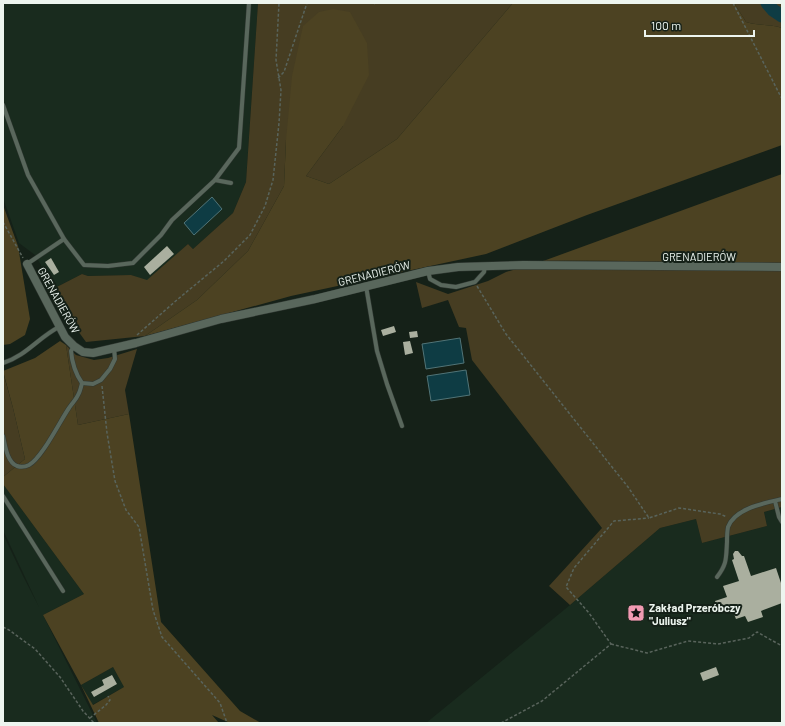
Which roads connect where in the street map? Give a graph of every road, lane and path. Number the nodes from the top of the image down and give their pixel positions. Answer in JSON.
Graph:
{"nodes":[{"id":1,"x":249,"y":3,"type":"edge"},
{"id":2,"x":279,"y":3,"type":"edge"},
{"id":3,"x":307,"y":3,"type":"edge"},
{"id":4,"x":733,"y":3,"type":"edge"},
{"id":5,"x":278,"y":78,"type":"junction"},
{"id":6,"x":782,"y":99,"type":"edge"},
{"id":7,"x":3,"y":105,"type":"edge"},
{"id":8,"x":214,"y":180,"type":"junction"},
{"id":9,"x":231,"y":183,"type":"dead end"},
{"id":10,"x":3,"y":222,"type":"edge"},
{"id":11,"x":64,"y":239,"type":"junction"},
{"id":12,"x":26,"y":264,"type":"junction"},
{"id":13,"x":485,"y":266,"type":"junction"},
{"id":14,"x":782,"y":267,"type":"edge"},
{"id":15,"x":428,"y":271,"type":"junction"},
{"id":16,"x":475,"y":282,"type":"junction"},
{"id":17,"x":366,"y":286,"type":"junction"},
{"id":18,"x":59,"y":327,"type":"junction"},
{"id":19,"x":136,"y":343,"type":"junction"},
{"id":20,"x":74,"y":346,"type":"junction"},
{"id":21,"x":114,"y":348,"type":"junction"},
{"id":22,"x":3,"y":363,"type":"edge"},
{"id":23,"x":101,"y":380,"type":"junction"},
{"id":24,"x":82,"y":383,"type":"junction"},
{"id":25,"x":402,"y":426,"type":"dead end"},
{"id":26,"x":3,"y":436,"type":"edge"},
{"id":27,"x":3,"y":496,"type":"edge"},
{"id":28,"x":782,"y":499,"type":"edge"},
{"id":29,"x":775,"y":501,"type":"junction"},
{"id":30,"x":649,"y":518,"type":"junction"},
{"id":31,"x":731,"y":521,"type":"junction"},
{"id":32,"x":782,"y":522,"type":"edge"},
{"id":33,"x":717,"y":577,"type":"dead end"},
{"id":34,"x":63,"y":591,"type":"dead end"},
{"id":35,"x":3,"y":627,"type":"edge"},
{"id":36,"x":611,"y":644,"type":"junction"},
{"id":37,"x":782,"y":646,"type":"edge"},
{"id":38,"x":108,"y":696,"type":"dead end"},
{"id":39,"x":90,"y":718,"type":"junction"},
{"id":40,"x":93,"y":723,"type":"edge"},
{"id":41,"x":227,"y":723,"type":"edge"},
{"id":42,"x":501,"y":723,"type":"edge"}],
"edges":[{"from":1,"to":8,"type":"lane"},
{"from":2,"to":5,"type":"path"},
{"from":3,"to":5,"type":"path"},
{"from":4,"to":6,"type":"path"},
{"from":5,"to":19,"type":"path"},
{"from":7,"to":11,"type":"lane"},
{"from":8,"to":9,"type":"lane"},
{"from":8,"to":11,"type":"lane"},
{"from":10,"to":12,"type":"path"},
{"from":11,"to":12,"type":"lane"},
{"from":12,"to":18,"type":"street","name":"GRENADIERÓW"},
{"from":13,"to":14,"type":"street","name":"GRENADIERÓW"},
{"from":13,"to":15,"type":"street","name":"GRENADIERÓW"},
{"from":13,"to":16,"type":"lane"},
{"from":15,"to":16,"type":"lane"},
{"from":15,"to":17,"type":"street","name":"GRENADIERÓW"},
{"from":16,"to":30,"type":"path"},
{"from":17,"to":19,"type":"street","name":"GRENADIERÓW"},
{"from":17,"to":25,"type":"lane"},
{"from":18,"to":20,"type":"street","name":"GRENADIERÓW"},
{"from":18,"to":22,"type":"lane"},
{"from":19,"to":21,"type":"street","name":"GRENADIERÓW"},
{"from":20,"to":21,"type":"street","name":"GRENADIERÓW"},
{"from":20,"to":24,"type":"lane"},
{"from":21,"to":23,"type":"lane"},
{"from":23,"to":24,"type":"lane"},
{"from":23,"to":41,"type":"path"},
{"from":24,"to":26,"type":"lane"},
{"from":27,"to":34,"type":"lane"},
{"from":28,"to":29,"type":"lane"},
{"from":29,"to":31,"type":"lane"},
{"from":29,"to":32,"type":"lane"},
{"from":30,"to":31,"type":"path"},
{"from":30,"to":36,"type":"path"},
{"from":31,"to":33,"type":"lane"},
{"from":35,"to":39,"type":"path"},
{"from":36,"to":37,"type":"path"},
{"from":36,"to":42,"type":"path"},
{"from":38,"to":39,"type":"path"},
{"from":39,"to":40,"type":"path"}]}
